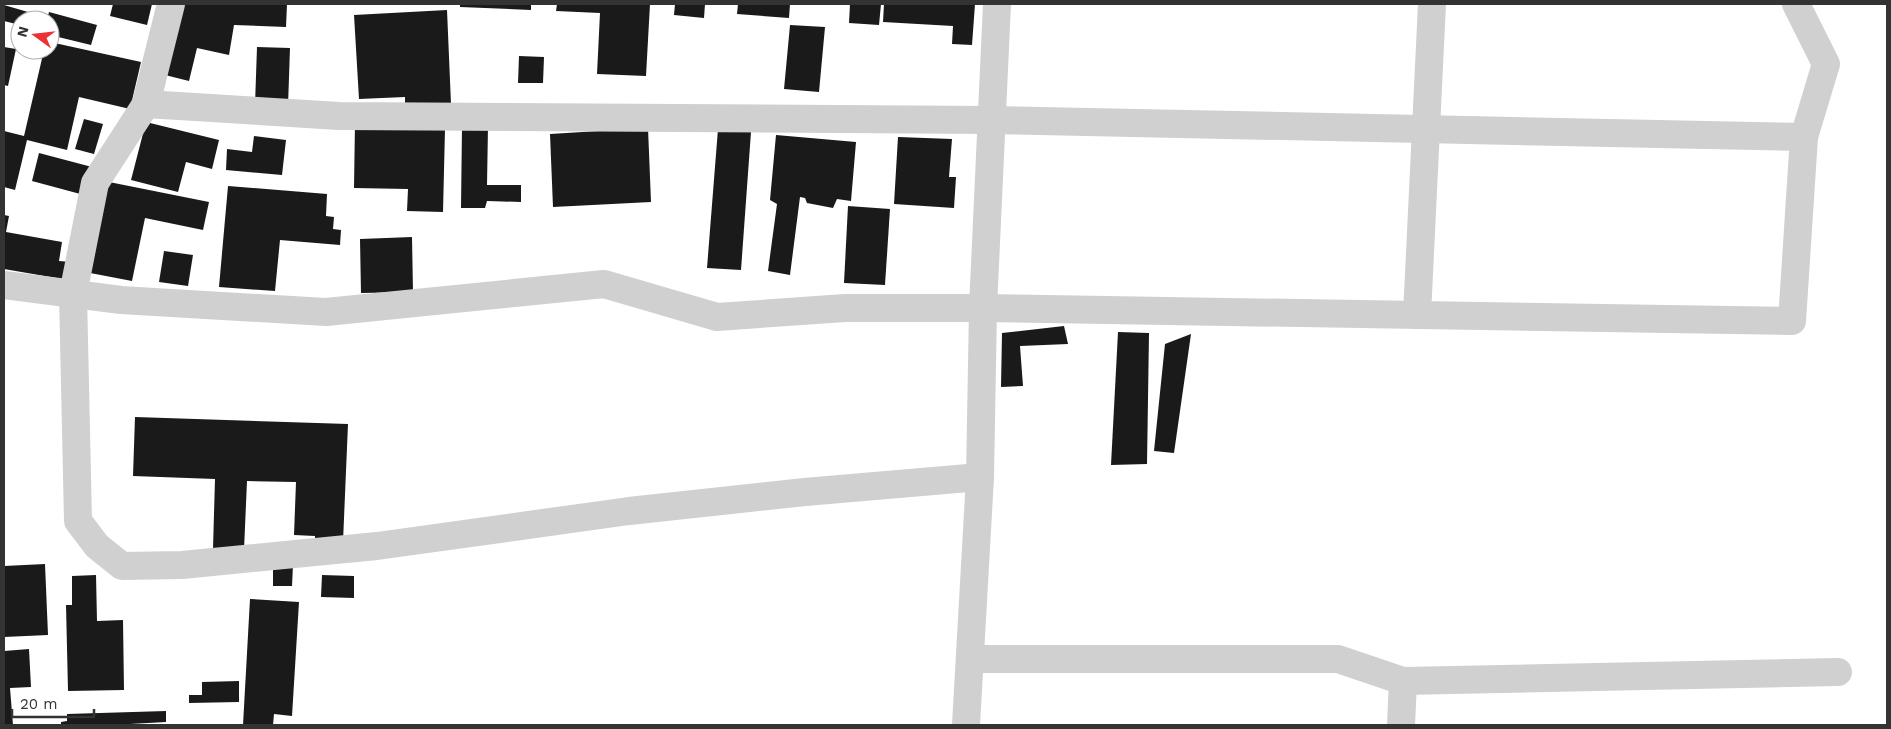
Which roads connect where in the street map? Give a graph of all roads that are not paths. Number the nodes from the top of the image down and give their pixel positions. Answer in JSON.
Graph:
{"nodes":[{"id":1,"x":171,"y":4,"type":"edge"},
{"id":2,"x":996,"y":4,"type":"edge"},
{"id":3,"x":1432,"y":4,"type":"edge"},
{"id":4,"x":1796,"y":4,"type":"edge"},
{"id":5,"x":146,"y":104,"type":"junction"},
{"id":6,"x":991,"y":120,"type":"junction"},
{"id":7,"x":1426,"y":129,"type":"junction"},
{"id":8,"x":1804,"y":137,"type":"junction"},
{"id":9,"x":4,"y":285,"type":"edge"},
{"id":10,"x":73,"y":294,"type":"junction"},
{"id":11,"x":982,"y":308,"type":"junction"},
{"id":12,"x":1417,"y":315,"type":"junction"},
{"id":13,"x":980,"y":477,"type":"junction"},
{"id":14,"x":971,"y":659,"type":"junction"},
{"id":15,"x":1838,"y":672,"type":"dead end"},
{"id":16,"x":1403,"y":681,"type":"junction"},
{"id":17,"x":966,"y":725,"type":"edge"},
{"id":18,"x":1401,"y":725,"type":"edge"}],
"edges":[{"from":1,"to":5,"type":"street"},
{"from":2,"to":6,"type":"street"},
{"from":3,"to":7,"type":"street"},
{"from":4,"to":8,"type":"street"},
{"from":5,"to":6,"type":"street"},
{"from":5,"to":10,"type":"street"},
{"from":6,"to":7,"type":"street"},
{"from":6,"to":11,"type":"street"},
{"from":7,"to":8,"type":"street"},
{"from":7,"to":12,"type":"street"},
{"from":8,"to":12,"type":"street"},
{"from":9,"to":10,"type":"street"},
{"from":10,"to":11,"type":"street"},
{"from":10,"to":13,"type":"street"},
{"from":11,"to":12,"type":"street"},
{"from":11,"to":13,"type":"street"},
{"from":13,"to":14,"type":"street"},
{"from":14,"to":16,"type":"street"},
{"from":14,"to":17,"type":"street"},
{"from":15,"to":16,"type":"street"},
{"from":16,"to":18,"type":"street"}]}
